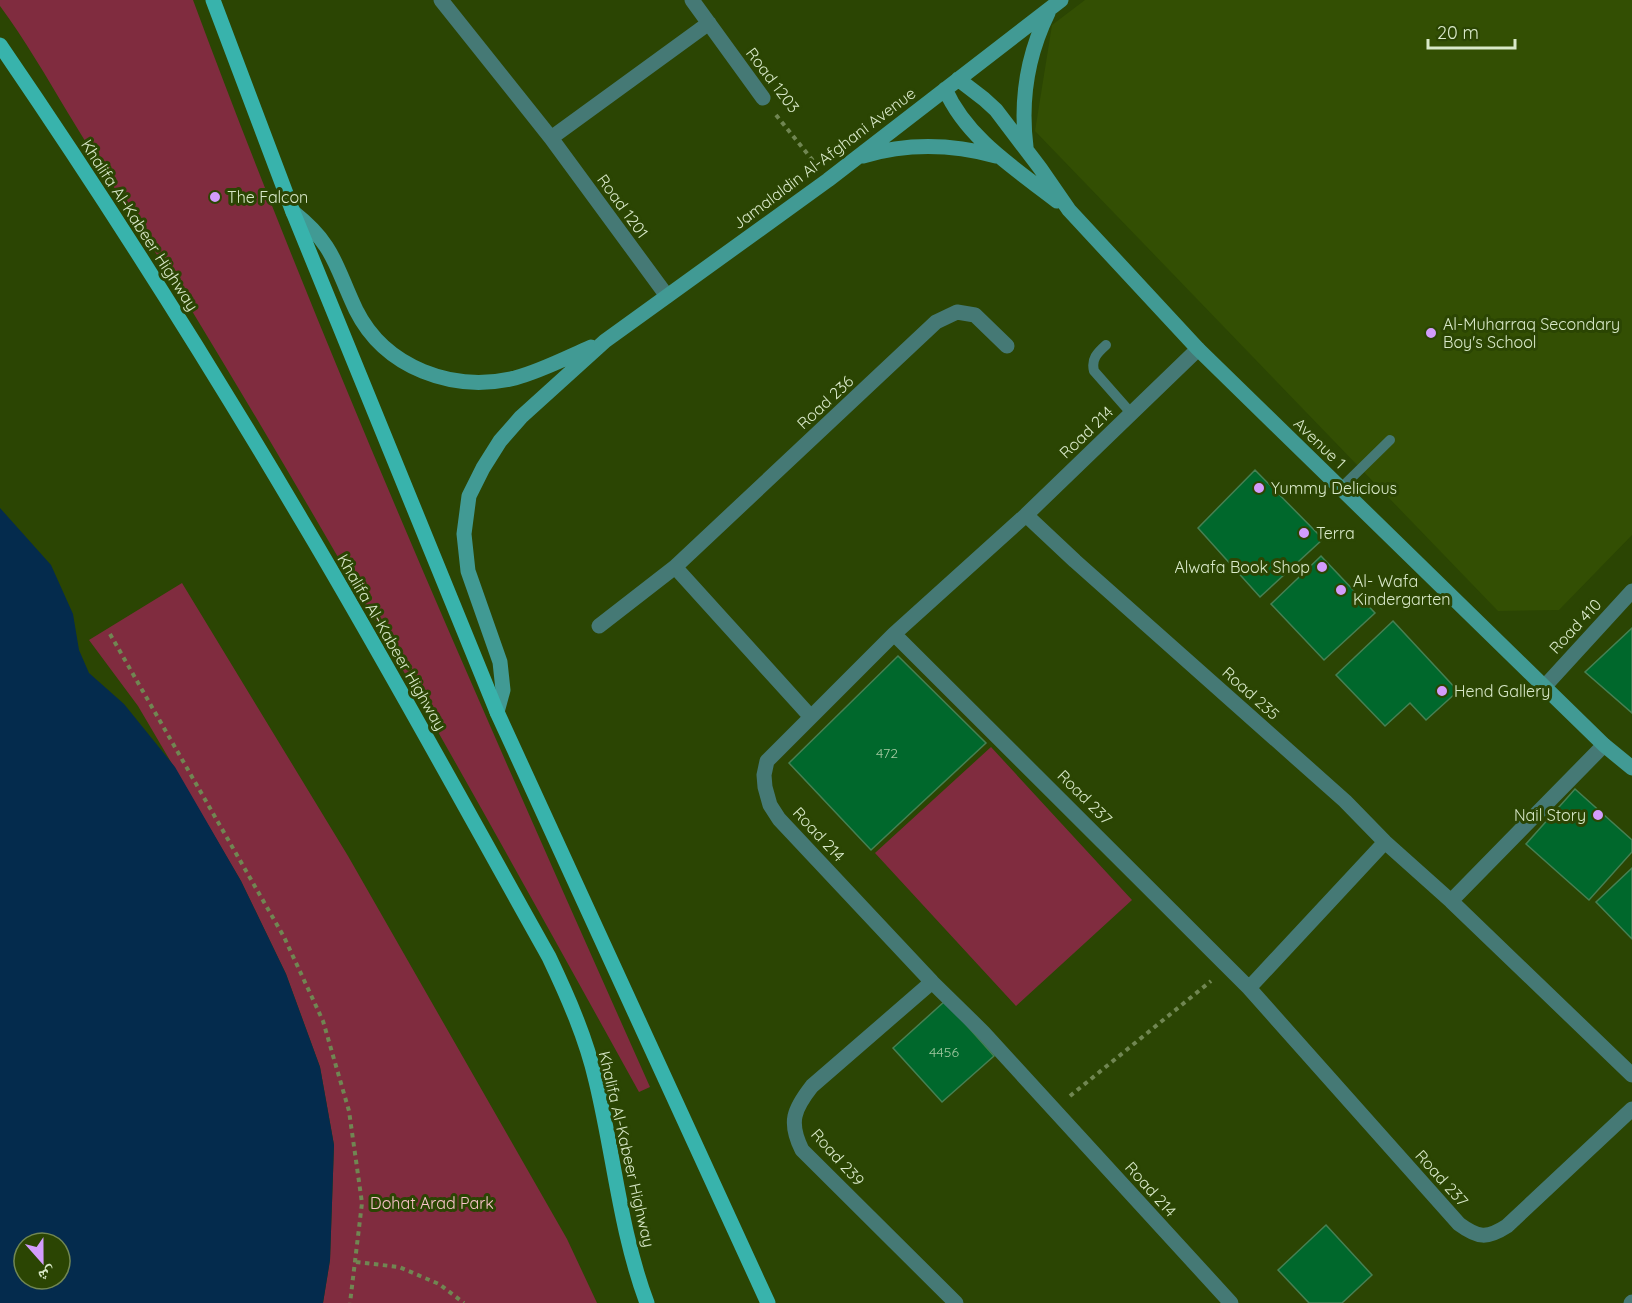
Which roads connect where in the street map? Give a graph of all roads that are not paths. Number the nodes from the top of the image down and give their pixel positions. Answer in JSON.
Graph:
{"nodes":[{"id":1,"x":213,"y":0,"type":"edge"},
{"id":2,"x":441,"y":0,"type":"edge"},
{"id":3,"x":692,"y":0,"type":"edge"},
{"id":4,"x":1055,"y":5,"type":"edge"},
{"id":5,"x":709,"y":22,"type":"junction"},
{"id":6,"x":0,"y":45,"type":"edge"},
{"id":7,"x":958,"y":79,"type":"junction"},
{"id":8,"x":945,"y":89,"type":"junction"},
{"id":9,"x":763,"y":98,"type":"road end"},
{"id":10,"x":551,"y":138,"type":"junction"},
{"id":11,"x":1027,"y":150,"type":"junction"},
{"id":12,"x":1002,"y":157,"type":"junction"},
{"id":13,"x":855,"y":159,"type":"junction"},
{"id":14,"x":1069,"y":210,"type":"junction"},
{"id":15,"x":293,"y":213,"type":"junction"},
{"id":16,"x":667,"y":296,"type":"junction"},
{"id":17,"x":604,"y":341,"type":"junction"},
{"id":18,"x":1106,"y":345,"type":"dead end"},
{"id":19,"x":1007,"y":346,"type":"dead end"},
{"id":20,"x":1198,"y":349,"type":"junction"},
{"id":21,"x":1131,"y":413,"type":"junction"},
{"id":22,"x":1390,"y":440,"type":"dead end"},
{"id":23,"x":1341,"y":488,"type":"junction"},
{"id":24,"x":1026,"y":515,"type":"junction"},
{"id":25,"x":675,"y":567,"type":"junction"},
{"id":26,"x":1632,"y":591,"type":"edge"},
{"id":27,"x":599,"y":626,"type":"dead end"},
{"id":28,"x":894,"y":634,"type":"junction"},
{"id":29,"x":1545,"y":686,"type":"junction"},
{"id":30,"x":497,"y":712,"type":"junction"},
{"id":31,"x":810,"y":716,"type":"junction"},
{"id":32,"x":1604,"y":745,"type":"junction"},
{"id":33,"x":1632,"y":768,"type":"edge"},
{"id":34,"x":1385,"y":842,"type":"junction"},
{"id":35,"x":1451,"y":901,"type":"junction"},
{"id":36,"x":932,"y":982,"type":"junction"},
{"id":37,"x":1249,"y":988,"type":"junction"},
{"id":38,"x":1632,"y":1075,"type":"edge"},
{"id":39,"x":1632,"y":1109,"type":"edge"},
{"id":40,"x":647,"y":1303,"type":"edge"},
{"id":41,"x":768,"y":1303,"type":"edge"},
{"id":42,"x":956,"y":1303,"type":"edge"},
{"id":43,"x":1232,"y":1303,"type":"edge"}],
"edges":[{"from":1,"to":15,"type":"main road"},
{"from":2,"to":10,"type":"street","name":"Road 1201"},
{"from":3,"to":5,"type":"street","name":"Road 1203"},
{"from":4,"to":7,"type":"street","name":"Jamalaldin Al-Afghani Avenue"},
{"from":4,"to":11,"type":"street"},
{"from":5,"to":9,"type":"street","name":"Road 1203"},
{"from":5,"to":10,"type":"street"},
{"from":6,"to":40,"type":"main road","name":"Khalifa Al-Kabeer Highway"},
{"from":7,"to":8,"type":"street","name":"Jamalaldin Al-Afghani Avenue"},
{"from":7,"to":11,"type":"street","name":"Avenue 1"},
{"from":8,"to":12,"type":"street","name":"Avenue 1"},
{"from":8,"to":13,"type":"street","name":"Jamalaldin Al-Afghani Avenue"},
{"from":10,"to":16,"type":"street","name":"Road 1201"},
{"from":11,"to":14,"type":"street","name":"Avenue 1"},
{"from":12,"to":13,"type":"street"},
{"from":12,"to":14,"type":"street","name":"Avenue 1"},
{"from":13,"to":16,"type":"street","name":"Jamalaldin Al-Afghani Avenue"},
{"from":14,"to":20,"type":"street","name":"Avenue 1"},
{"from":15,"to":17,"type":"street","name":"Jamalaldin Al-Afghani Avenue"},
{"from":15,"to":30,"type":"main road"},
{"from":16,"to":17,"type":"street","name":"Jamalaldin Al-Afghani Avenue"},
{"from":17,"to":30,"type":"street","name":"Jamalaldin Al-Afghani Avenue"},
{"from":18,"to":21,"type":"lane"},
{"from":19,"to":25,"type":"street","name":"Road 236"},
{"from":20,"to":21,"type":"street","name":"Road 214"},
{"from":20,"to":23,"type":"street","name":"Avenue 1"},
{"from":21,"to":24,"type":"street","name":"Road 214"},
{"from":22,"to":23,"type":"lane"},
{"from":23,"to":29,"type":"street","name":"Avenue 1"},
{"from":24,"to":28,"type":"street","name":"Road 214"},
{"from":24,"to":34,"type":"street","name":"Road 235"},
{"from":25,"to":27,"type":"street","name":"Road 236"},
{"from":25,"to":31,"type":"street"},
{"from":26,"to":29,"type":"street","name":"Road 410"},
{"from":28,"to":31,"type":"street","name":"Road 214"},
{"from":28,"to":37,"type":"street","name":"Road 237"},
{"from":29,"to":32,"type":"street","name":"Avenue 1"},
{"from":30,"to":41,"type":"main road"},
{"from":31,"to":36,"type":"street","name":"Road 214"},
{"from":32,"to":33,"type":"street","name":"Avenue 1"},
{"from":32,"to":35,"type":"street"},
{"from":34,"to":35,"type":"street","name":"Road 235"},
{"from":34,"to":37,"type":"street"},
{"from":35,"to":38,"type":"street","name":"Road 235"},
{"from":36,"to":42,"type":"street","name":"Road 239"},
{"from":36,"to":43,"type":"street","name":"Road 214"},
{"from":37,"to":39,"type":"street","name":"Road 237"}]}
